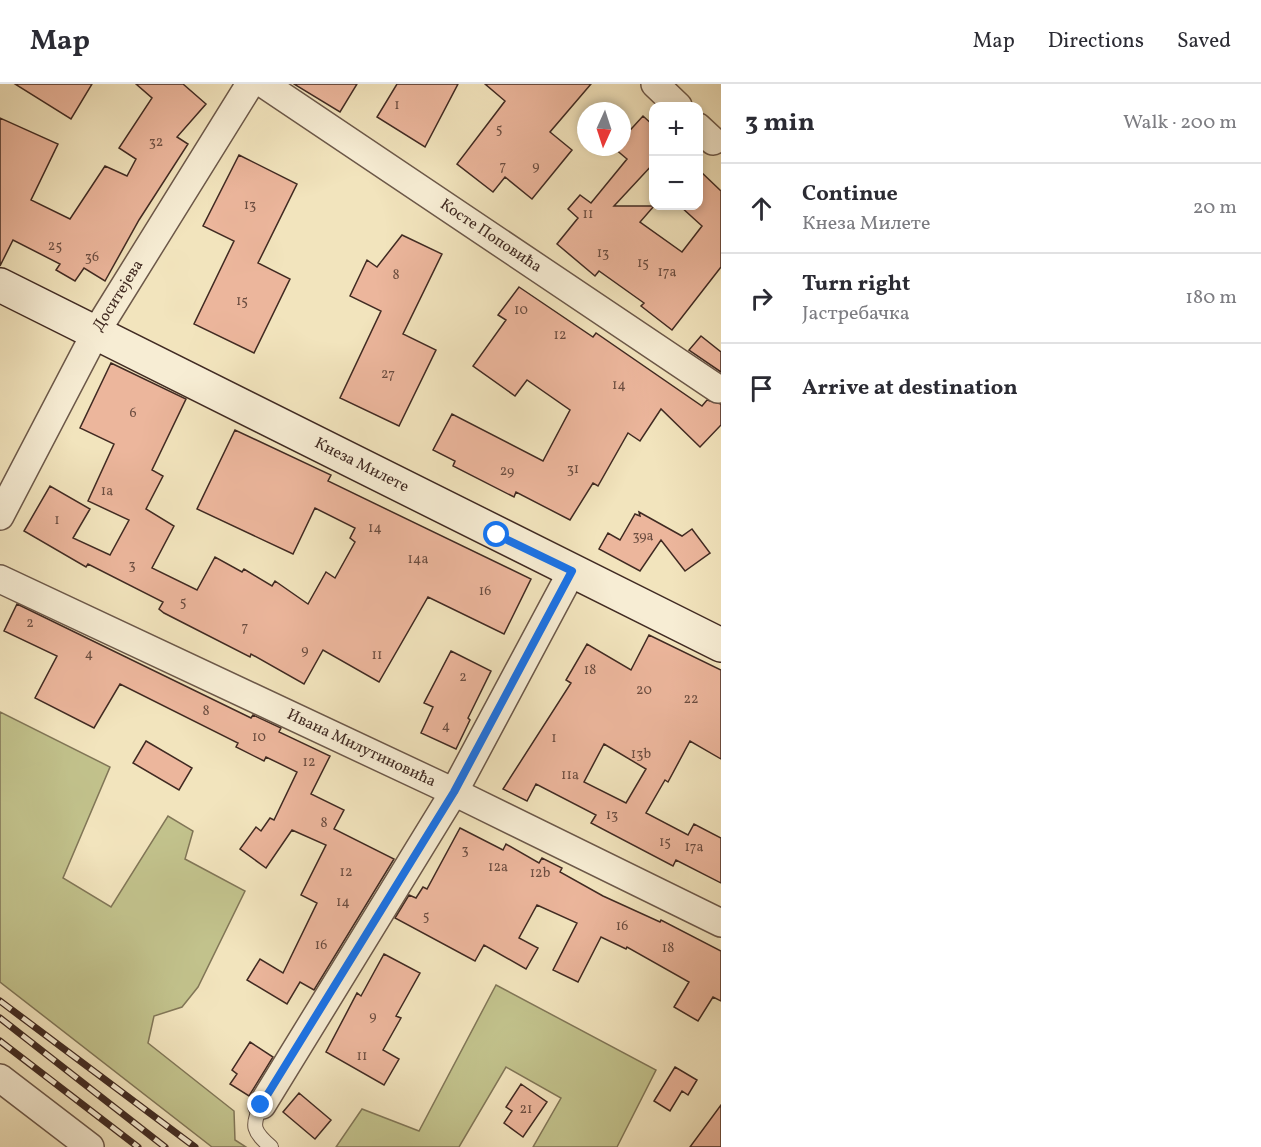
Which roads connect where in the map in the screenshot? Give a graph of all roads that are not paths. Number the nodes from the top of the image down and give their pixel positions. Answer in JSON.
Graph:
{"nodes":[{"id":1,"x":250,"y":84,"type":"edge"},
{"id":2,"x":264,"y":84,"type":"edge"},
{"id":3,"x":655,"y":84,"type":"edge"},
{"id":4,"x":674,"y":102,"type":"edge"},
{"id":5,"x":0,"y":285,"type":"edge"},
{"id":6,"x":96,"y":332,"type":"junction"},
{"id":7,"x":718,"y":389,"type":"dead end"},
{"id":8,"x":0,"y":516,"type":"edge"},
{"id":9,"x":572,"y":571,"type":"junction"},
{"id":10,"x":0,"y":579,"type":"edge"},
{"id":11,"x":721,"y":645,"type":"edge"},
{"id":12,"x":454,"y":792,"type":"junction"},
{"id":13,"x":721,"y":922,"type":"edge"},
{"id":14,"x":0,"y":1078,"type":"edge"},
{"id":15,"x":261,"y":1105,"type":"joint"},
{"id":16,"x":90,"y":1147,"type":"edge"},
{"id":17,"x":271,"y":1147,"type":"edge"}],
"edges":[{"from":1,"to":6,"type":"street","name":"Доситејева"},
{"from":2,"to":7,"type":"street","name":"Косте Поповића"},
{"from":3,"to":4,"type":"street"},
{"from":5,"to":6,"type":"main road","name":"Кнеза Милете"},
{"from":6,"to":8,"type":"street","name":"Доситејева"},
{"from":6,"to":9,"type":"main road","name":"Кнеза Милете"},
{"from":9,"to":11,"type":"main road","name":"Кнеза Милете"},
{"from":9,"to":12,"type":"street"},
{"from":10,"to":12,"type":"street","name":"Ивана Милутиновића"},
{"from":12,"to":13,"type":"street","name":"Ивана Милутиновића"},
{"from":12,"to":15,"type":"street"},
{"from":14,"to":16,"type":"street"},
{"from":15,"to":17,"type":"lane"}]}
